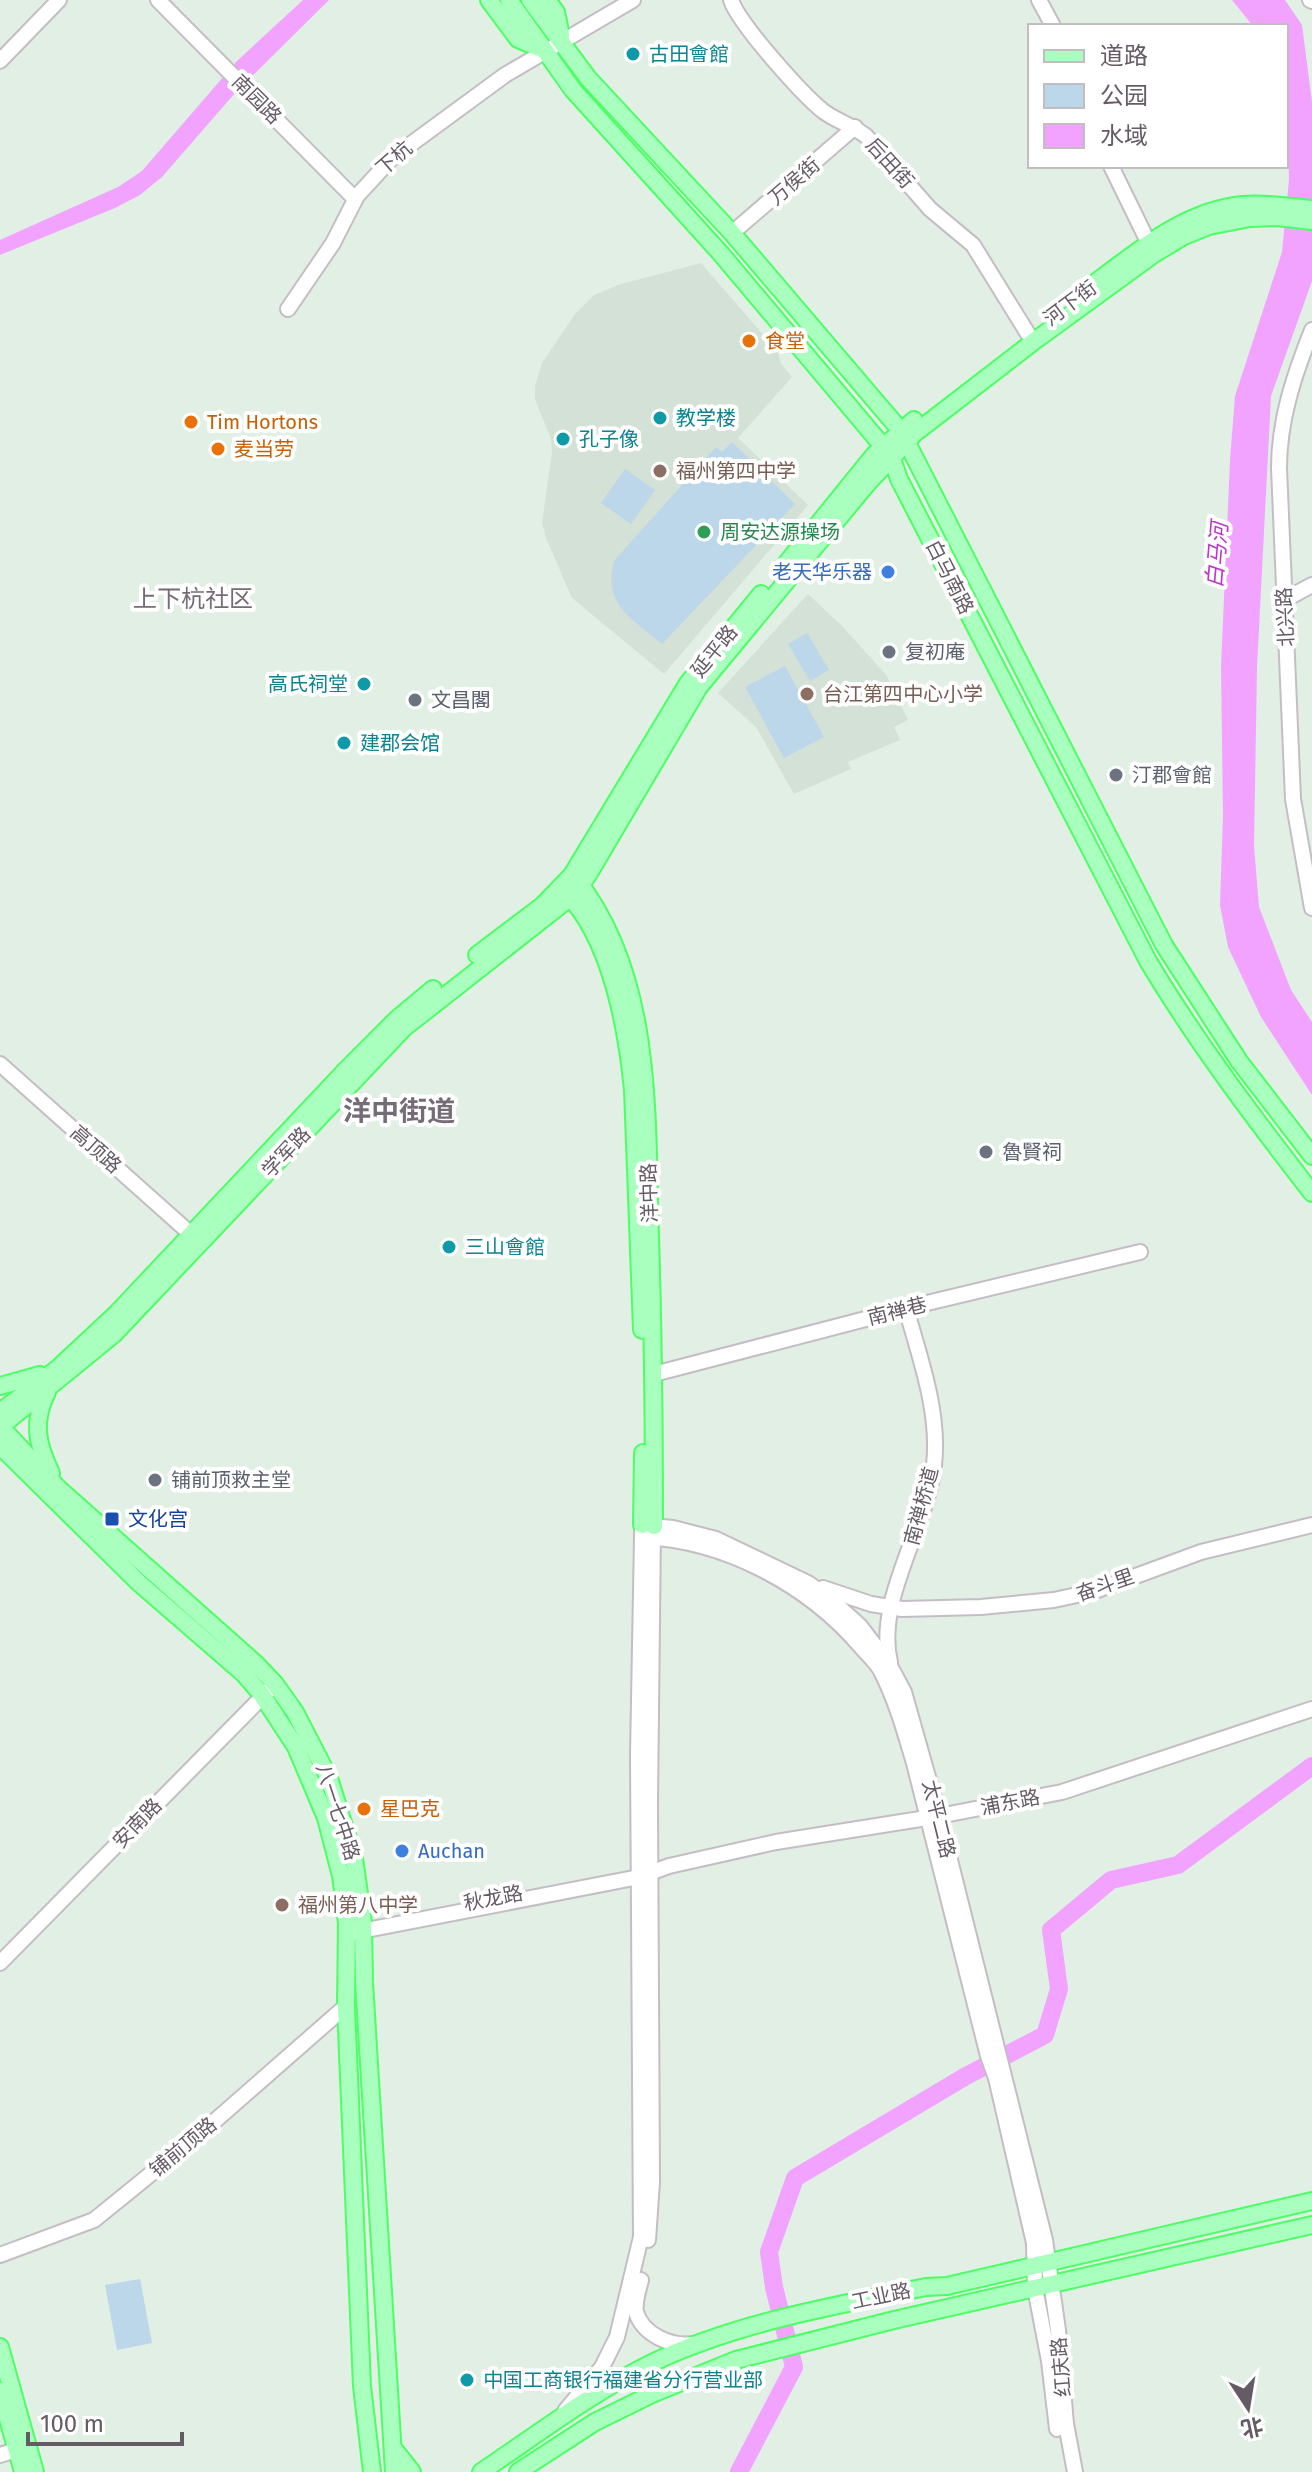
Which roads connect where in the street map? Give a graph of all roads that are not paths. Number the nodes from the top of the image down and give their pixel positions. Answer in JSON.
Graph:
{"nodes":[{"id":1,"x":59,"y":0,"type":"edge"},
{"id":2,"x":158,"y":0,"type":"edge"},
{"id":3,"x":489,"y":0,"type":"edge"},
{"id":4,"x":509,"y":0,"type":"edge"},
{"id":5,"x":530,"y":0,"type":"edge"},
{"id":6,"x":547,"y":0,"type":"edge"},
{"id":7,"x":633,"y":0,"type":"edge"},
{"id":8,"x":731,"y":0,"type":"edge"},
{"id":9,"x":1039,"y":0,"type":"edge"},
{"id":10,"x":1052,"y":24,"type":"edge"},
{"id":11,"x":562,"y":41,"type":"junction"},
{"id":12,"x":545,"y":51,"type":"junction"},
{"id":13,"x":0,"y":61,"type":"edge"},
{"id":14,"x":855,"y":127,"type":"junction"},
{"id":15,"x":1112,"y":168,"type":"edge"},
{"id":16,"x":355,"y":199,"type":"junction"},
{"id":17,"x":1312,"y":209,"type":"edge"},
{"id":18,"x":1277,"y":211,"type":"junction"},
{"id":19,"x":1312,"y":221,"type":"edge"},
{"id":20,"x":732,"y":233,"type":"junction"},
{"id":21,"x":1151,"y":249,"type":"junction"},
{"id":22,"x":288,"y":309,"type":"dead end"},
{"id":23,"x":1312,"y":330,"type":"edge"},
{"id":24,"x":1030,"y":338,"type":"junction"},
{"id":25,"x":904,"y":436,"type":"junction"},
{"id":26,"x":887,"y":451,"type":"junction"},
{"id":27,"x":1312,"y":585,"type":"edge"},
{"id":28,"x":1284,"y":600,"type":"junction"},
{"id":29,"x":571,"y":886,"type":"junction"},
{"id":30,"x":1312,"y":908,"type":"edge"},
{"id":31,"x":0,"y":1064,"type":"edge"},
{"id":32,"x":1312,"y":1156,"type":"edge"},
{"id":33,"x":1312,"y":1193,"type":"edge"},
{"id":34,"x":192,"y":1235,"type":"junction"},
{"id":35,"x":1140,"y":1252,"type":"dead end"},
{"id":36,"x":906,"y":1308,"type":"junction"},
{"id":37,"x":57,"y":1369,"type":"junction"},
{"id":38,"x":654,"y":1374,"type":"junction"},
{"id":39,"x":0,"y":1386,"type":"edge"},
{"id":40,"x":49,"y":1389,"type":"junction"},
{"id":41,"x":0,"y":1412,"type":"edge"},
{"id":42,"x":0,"y":1427,"type":"edge"},
{"id":43,"x":0,"y":1446,"type":"edge"},
{"id":44,"x":0,"y":1467,"type":"edge"},
{"id":45,"x":37,"y":1485,"type":"junction"},
{"id":46,"x":58,"y":1488,"type":"junction"},
{"id":47,"x":1312,"y":1525,"type":"edge"},
{"id":48,"x":648,"y":1531,"type":"junction"},
{"id":49,"x":808,"y":1583,"type":"junction"},
{"id":50,"x":892,"y":1608,"type":"junction"},
{"id":51,"x":894,"y":1672,"type":"junction"},
{"id":52,"x":269,"y":1690,"type":"junction"},
{"id":53,"x":1312,"y":1709,"type":"edge"},
{"id":54,"x":934,"y":1816,"type":"junction"},
{"id":55,"x":643,"y":1872,"type":"junction"},
{"id":56,"x":355,"y":1927,"type":"junction"},
{"id":57,"x":0,"y":1963,"type":"edge"},
{"id":58,"x":346,"y":2006,"type":"junction"},
{"id":59,"x":992,"y":2052,"type":"junction"},
{"id":60,"x":1312,"y":2201,"type":"edge"},
{"id":61,"x":1312,"y":2225,"type":"edge"},
{"id":62,"x":0,"y":2255,"type":"edge"},
{"id":63,"x":1041,"y":2264,"type":"junction"},
{"id":64,"x":1052,"y":2284,"type":"junction"},
{"id":65,"x":1035,"y":2288,"type":"junction"},
{"id":66,"x":701,"y":2343,"type":"junction"},
{"id":67,"x":0,"y":2347,"type":"edge"},
{"id":68,"x":0,"y":2391,"type":"edge"},
{"id":69,"x":557,"y":2421,"type":"junction"},
{"id":70,"x":392,"y":2448,"type":"junction"},
{"id":71,"x":8,"y":2452,"type":"edge"},
{"id":72,"x":370,"y":2454,"type":"junction"},
{"id":73,"x":23,"y":2472,"type":"edge"},
{"id":74,"x":35,"y":2472,"type":"edge"},
{"id":75,"x":365,"y":2472,"type":"edge"},
{"id":76,"x":372,"y":2472,"type":"edge"},
{"id":77,"x":394,"y":2472,"type":"edge"},
{"id":78,"x":412,"y":2472,"type":"edge"},
{"id":79,"x":481,"y":2472,"type":"edge"},
{"id":80,"x":518,"y":2472,"type":"edge"},
{"id":81,"x":1067,"y":2472,"type":"edge"},
{"id":82,"x":1075,"y":2472,"type":"edge"}],
"edges":[{"from":1,"to":13,"type":"street"},
{"from":2,"to":16,"type":"street","name":"南园路"},
{"from":3,"to":12,"type":"main road"},
{"from":4,"to":12,"type":"main road","name":"白马南路"},
{"from":5,"to":11,"type":"main road"},
{"from":6,"to":11,"type":"main road"},
{"from":7,"to":11,"type":"street","name":"下杭"},
{"from":8,"to":14,"type":"street","name":"后田街"},
{"from":9,"to":10,"type":"street"},
{"from":11,"to":12,"type":"street","name":"下杭"},
{"from":11,"to":20,"type":"main road"},
{"from":12,"to":16,"type":"street","name":"下杭"},
{"from":12,"to":26,"type":"main road","name":"白马南路"},
{"from":14,"to":20,"type":"street","name":"万侯街"},
{"from":14,"to":24,"type":"street","name":"后田街"},
{"from":15,"to":21,"type":"street"},
{"from":16,"to":22,"type":"street","name":"下杭"},
{"from":17,"to":18,"type":"main road"},
{"from":18,"to":19,"type":"main road"},
{"from":18,"to":21,"type":"main road","name":"河下街"},
{"from":20,"to":25,"type":"main road"},
{"from":21,"to":24,"type":"main road","name":"河下街"},
{"from":23,"to":28,"type":"street","name":"北兴路"},
{"from":24,"to":25,"type":"main road","name":"河下街"},
{"from":25,"to":26,"type":"main road","name":"河下街"},
{"from":25,"to":32,"type":"main road"},
{"from":26,"to":29,"type":"main road","name":"延平路"},
{"from":26,"to":33,"type":"main road","name":"白马南路"},
{"from":27,"to":28,"type":"street"},
{"from":28,"to":30,"type":"street","name":"北兴路"},
{"from":29,"to":34,"type":"main road","name":"学军路"},
{"from":29,"to":38,"type":"main road","name":"洋中路"},
{"from":29,"to":40,"type":"main road","name":"学军路"},
{"from":29,"to":48,"type":"main road","name":"洋中路"},
{"from":31,"to":34,"type":"street","name":"高顶路"},
{"from":34,"to":37,"type":"main road","name":"学军路"},
{"from":35,"to":36,"type":"street","name":"南禅巷"},
{"from":36,"to":38,"type":"street","name":"南禅巷"},
{"from":36,"to":50,"type":"street","name":"南禅桥道"},
{"from":37,"to":39,"type":"main road"},
{"from":37,"to":41,"type":"main road","name":"学军路"},
{"from":38,"to":48,"type":"main road","name":"洋中路"},
{"from":40,"to":42,"type":"main road","name":"学军路"},
{"from":40,"to":46,"type":"main road"},
{"from":42,"to":46,"type":"main road","name":"八一七中路"},
{"from":43,"to":45,"type":"main road","name":"八一七中路"},
{"from":44,"to":45,"type":"main road"},
{"from":45,"to":52,"type":"main road","name":"八一七中路"},
{"from":46,"to":52,"type":"main road","name":"八一七中路"},
{"from":47,"to":50,"type":"street","name":"奋斗里"},
{"from":48,"to":49,"type":"street","name":"太平二路"},
{"from":48,"to":54,"type":"street","name":"太平二路"},
{"from":48,"to":55,"type":"street"},
{"from":49,"to":50,"type":"street","name":"奋斗里"},
{"from":49,"to":51,"type":"street","name":"太平二路"},
{"from":50,"to":51,"type":"street","name":"南禅桥道"},
{"from":51,"to":54,"type":"street","name":"太平二路"},
{"from":52,"to":56,"type":"main road","name":"八一七中路"},
{"from":52,"to":57,"type":"street","name":"安南路"},
{"from":53,"to":54,"type":"street","name":"浦东路"},
{"from":54,"to":55,"type":"street","name":"浦东路"},
{"from":54,"to":59,"type":"street","name":"太平二路"},
{"from":55,"to":56,"type":"street","name":"秋龙路"},
{"from":55,"to":66,"type":"street"},
{"from":55,"to":69,"type":"street"},
{"from":56,"to":58,"type":"main road","name":"八一七中路"},
{"from":56,"to":70,"type":"main road","name":"八一七中路"},
{"from":58,"to":62,"type":"street","name":"铺前顶路"},
{"from":58,"to":72,"type":"main road","name":"八一七中路"},
{"from":59,"to":63,"type":"street","name":"太平二路"},
{"from":59,"to":63,"type":"street","name":"太平二路"},
{"from":60,"to":63,"type":"main road","name":"工业路"},
{"from":61,"to":64,"type":"main road","name":"工业路"},
{"from":63,"to":64,"type":"street","name":"红庆路"},
{"from":63,"to":65,"type":"street","name":"红庆路"},
{"from":63,"to":66,"type":"main road","name":"工业路"},
{"from":64,"to":65,"type":"main road","name":"工业路"},
{"from":64,"to":82,"type":"street","name":"红庆路"},
{"from":65,"to":80,"type":"main road","name":"工业路"},
{"from":65,"to":81,"type":"street","name":"红庆路"},
{"from":66,"to":69,"type":"main road","name":"工业路"},
{"from":67,"to":74,"type":"main road"},
{"from":68,"to":71,"type":"main road"},
{"from":69,"to":79,"type":"main road","name":"工业路"},
{"from":70,"to":77,"type":"main road","name":"八一七中路"},
{"from":70,"to":78,"type":"main road"},
{"from":71,"to":73,"type":"main road"},
{"from":72,"to":75,"type":"main road"},
{"from":72,"to":76,"type":"main road","name":"八一七中路"}]}
